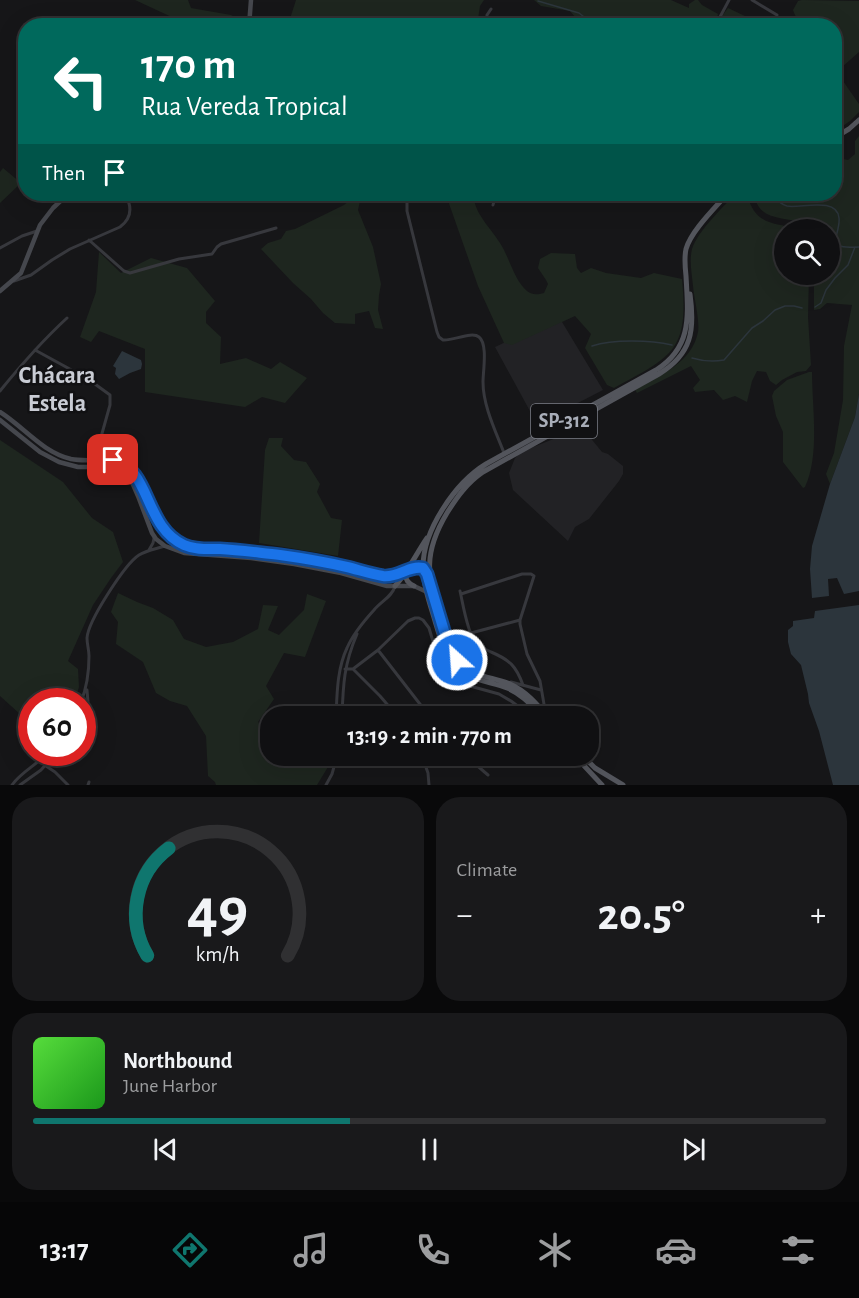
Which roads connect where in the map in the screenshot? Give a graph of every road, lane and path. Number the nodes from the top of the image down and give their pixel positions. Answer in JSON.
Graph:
{"nodes":[{"id":1,"x":251,"y":0,"type":"edge"},
{"id":2,"x":729,"y":0,"type":"edge"},
{"id":3,"x":752,"y":0,"type":"edge"},
{"id":4,"x":492,"y":9,"type":"dead end"},
{"id":5,"x":777,"y":15,"type":"dead end"},
{"id":6,"x":720,"y":16,"type":"dead end"},
{"id":7,"x":250,"y":18,"type":"edge"},
{"id":8,"x":487,"y":18,"type":"edge"},
{"id":9,"x":859,"y":120,"type":"edge"},
{"id":10,"x":842,"y":133,"type":"edge"},
{"id":11,"x":60,"y":201,"type":"edge"},
{"id":12,"x":129,"y":201,"type":"edge"},
{"id":13,"x":407,"y":201,"type":"edge"},
{"id":14,"x":494,"y":201,"type":"edge"},
{"id":15,"x":721,"y":201,"type":"edge"},
{"id":16,"x":493,"y":205,"type":"dead end"},
{"id":17,"x":276,"y":228,"type":"dead end"},
{"id":18,"x":37,"y":231,"type":"junction"},
{"id":19,"x":89,"y":240,"type":"junction"},
{"id":20,"x":0,"y":248,"type":"edge"},
{"id":21,"x":686,"y":272,"type":"junction"},
{"id":22,"x":12,"y":282,"type":"junction"},
{"id":23,"x":0,"y":291,"type":"edge"},
{"id":24,"x":67,"y":318,"type":"dead end"},
{"id":25,"x":35,"y":350,"type":"junction"},
{"id":26,"x":0,"y":391,"type":"edge"},
{"id":27,"x":0,"y":412,"type":"edge"},
{"id":28,"x":0,"y":420,"type":"edge"},
{"id":29,"x":504,"y":453,"type":"junction"},
{"id":30,"x":96,"y":461,"type":"junction"},
{"id":31,"x":156,"y":518,"type":"junction"},
{"id":32,"x":147,"y":522,"type":"junction"},
{"id":33,"x":432,"y":529,"type":"junction"},
{"id":34,"x":154,"y":536,"type":"junction"},
{"id":35,"x":174,"y":539,"type":"junction"},
{"id":36,"x":165,"y":546,"type":"junction"},
{"id":37,"x":148,"y":550,"type":"junction"},
{"id":38,"x":423,"y":568,"type":"junction"},
{"id":39,"x":407,"y":571,"type":"junction"},
{"id":40,"x":395,"y":586,"type":"junction"},
{"id":41,"x":414,"y":586,"type":"junction"},
{"id":42,"x":429,"y":590,"type":"junction"},
{"id":43,"x":520,"y":620,"type":"junction"},
{"id":44,"x":359,"y":630,"type":"junction"},
{"id":45,"x":471,"y":633,"type":"junction"},
{"id":46,"x":378,"y":650,"type":"junction"},
{"id":47,"x":345,"y":669,"type":"junction"},
{"id":48,"x":353,"y":669,"type":"junction"},
{"id":49,"x":502,"y":681,"type":"junction"},
{"id":50,"x":523,"y":685,"type":"junction"},
{"id":51,"x":341,"y":686,"type":"junction"},
{"id":52,"x":87,"y":688,"type":"edge"},
{"id":53,"x":541,"y":690,"type":"junction"},
{"id":54,"x":338,"y":706,"type":"edge"},
{"id":55,"x":342,"y":706,"type":"edge"},
{"id":56,"x":389,"y":706,"type":"edge"},
{"id":57,"x":421,"y":706,"type":"edge"},
{"id":58,"x":518,"y":706,"type":"edge"},
{"id":59,"x":533,"y":706,"type":"edge"},
{"id":60,"x":536,"y":706,"type":"edge"},
{"id":61,"x":543,"y":706,"type":"edge"},
{"id":62,"x":31,"y":766,"type":"edge"},
{"id":63,"x":46,"y":766,"type":"joint"},
{"id":64,"x":334,"y":766,"type":"edge"},
{"id":65,"x":426,"y":766,"type":"edge"},
{"id":66,"x":477,"y":766,"type":"edge"},
{"id":67,"x":585,"y":766,"type":"edge"},
{"id":68,"x":593,"y":766,"type":"edge"},
{"id":69,"x":488,"y":776,"type":"dead end"},
{"id":70,"x":612,"y":777,"type":"junction"},
{"id":71,"x":12,"y":785,"type":"edge"},
{"id":72,"x":20,"y":785,"type":"edge"},
{"id":73,"x":68,"y":785,"type":"edge"},
{"id":74,"x":326,"y":785,"type":"edge"},
{"id":75,"x":429,"y":785,"type":"edge"},
{"id":76,"x":603,"y":785,"type":"edge"},
{"id":77,"x":623,"y":785,"type":"edge"}],
"edges":[{"from":1,"to":7,"type":"street"},
{"from":2,"to":6,"type":"street"},
{"from":3,"to":5,"type":"street"},
{"from":4,"to":8,"type":"street"},
{"from":9,"to":10,"type":"main road"},
{"from":11,"to":18,"type":"street"},
{"from":12,"to":19,"type":"street"},
{"from":13,"to":29,"type":"street"},
{"from":14,"to":16,"type":"street"},
{"from":15,"to":21,"type":"main road","number":"SP-312"},
{"from":17,"to":19,"type":"street"},
{"from":18,"to":20,"type":"street"},
{"from":18,"to":22,"type":"street"},
{"from":19,"to":22,"type":"street"},
{"from":21,"to":29,"type":"main road","number":"SP-312"},
{"from":21,"to":42,"type":"main road","number":"SP-312"},
{"from":22,"to":23,"type":"street"},
{"from":24,"to":25,"type":"street"},
{"from":25,"to":26,"type":"street"},
{"from":25,"to":30,"type":"street"},
{"from":27,"to":30,"type":"street"},
{"from":28,"to":32,"type":"street"},
{"from":29,"to":33,"type":"main road","number":"SP-312"},
{"from":30,"to":31,"type":"street"},
{"from":31,"to":32,"type":"street"},
{"from":31,"to":35,"type":"street"},
{"from":32,"to":34,"type":"street"},
{"from":33,"to":38,"type":"main road","number":"SP-312"},
{"from":33,"to":39,"type":"main road"},
{"from":34,"to":36,"type":"street"},
{"from":34,"to":37,"type":"street"},
{"from":35,"to":36,"type":"street"},
{"from":35,"to":39,"type":"street"},
{"from":36,"to":37,"type":"street"},
{"from":36,"to":40,"type":"street"},
{"from":37,"to":52,"type":"street"},
{"from":38,"to":39,"type":"street"},
{"from":38,"to":42,"type":"main road","number":"SP-312"},
{"from":39,"to":40,"type":"main road"},
{"from":39,"to":41,"type":"main road"},
{"from":40,"to":41,"type":"street"},
{"from":40,"to":44,"type":"street"},
{"from":41,"to":42,"type":"street"},
{"from":42,"to":49,"type":"main road","number":"SP-312"},
{"from":42,"to":59,"type":"main road","number":"SP-312"},
{"from":43,"to":45,"type":"street"},
{"from":43,"to":45,"type":"street"},
{"from":43,"to":53,"type":"street"},
{"from":44,"to":47,"type":"street"},
{"from":44,"to":51,"type":"street"},
{"from":45,"to":50,"type":"street"},
{"from":46,"to":48,"type":"street"},
{"from":46,"to":57,"type":"street"},
{"from":46,"to":58,"type":"street"},
{"from":47,"to":48,"type":"street"},
{"from":47,"to":51,"type":"street"},
{"from":48,"to":56,"type":"street"},
{"from":49,"to":50,"type":"street"},
{"from":49,"to":60,"type":"main road","number":"SP-312"},
{"from":50,"to":53,"type":"street"},
{"from":51,"to":54,"type":"street"},
{"from":51,"to":55,"type":"street"},
{"from":53,"to":61,"type":"street"},
{"from":62,"to":71,"type":"street"},
{"from":63,"to":72,"type":"street"},
{"from":63,"to":73,"type":"street"},
{"from":64,"to":74,"type":"street"},
{"from":65,"to":75,"type":"street"},
{"from":66,"to":69,"type":"street"},
{"from":67,"to":76,"type":"main road"},
{"from":68,"to":70,"type":"main road"},
{"from":70,"to":76,"type":"main road"},
{"from":70,"to":77,"type":"main road"}]}
